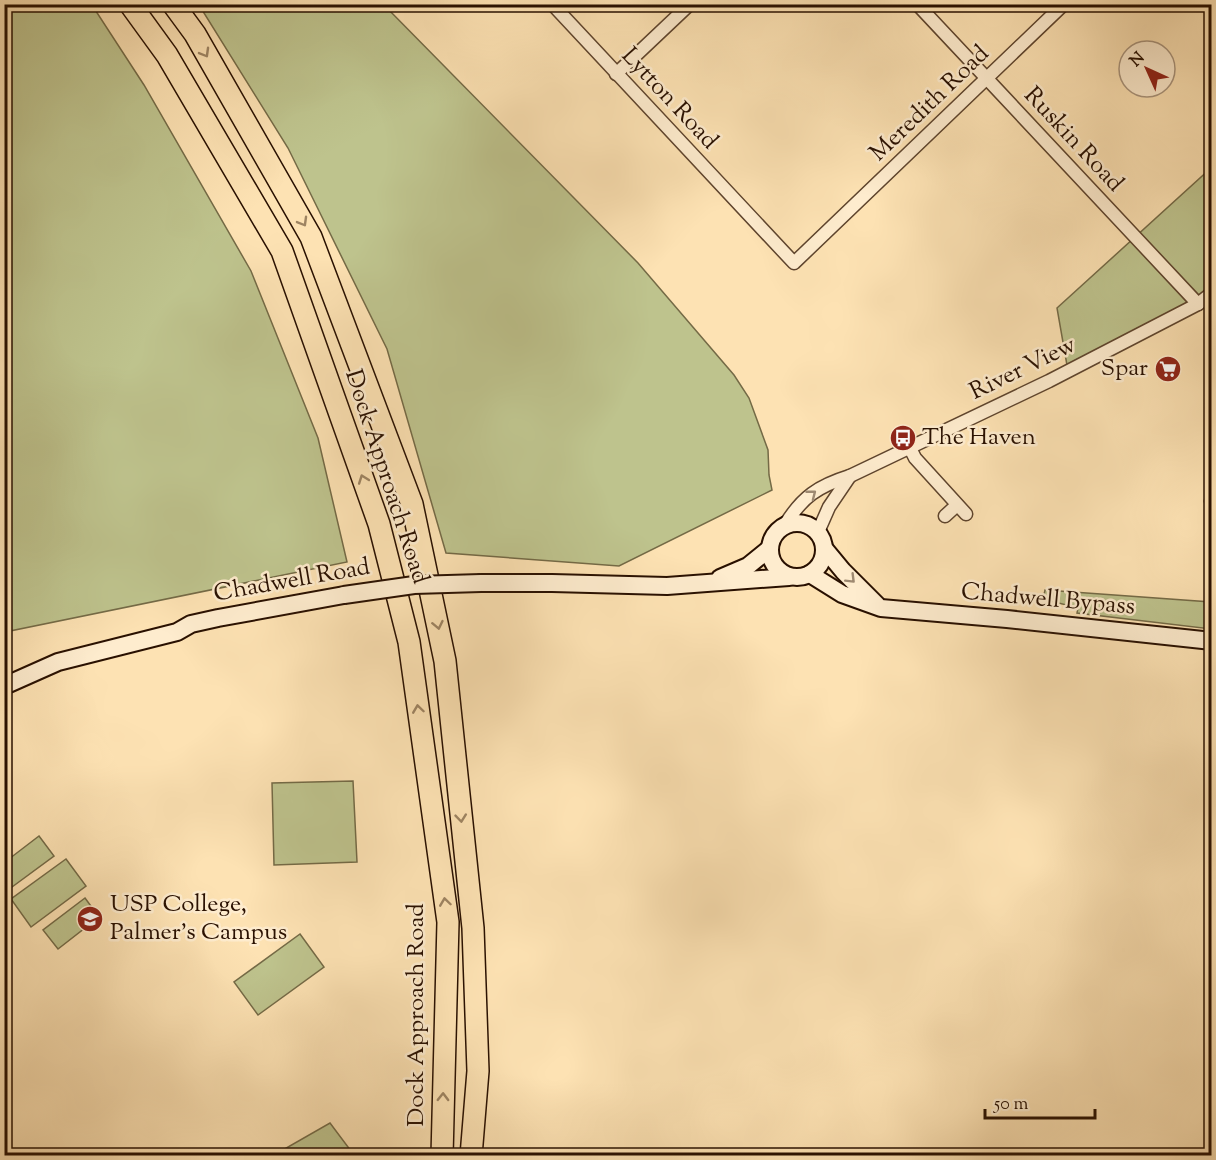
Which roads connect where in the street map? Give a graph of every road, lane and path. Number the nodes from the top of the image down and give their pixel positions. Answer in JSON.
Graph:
{"nodes":[{"id":1,"x":130,"y":4,"type":"edge"},
{"id":2,"x":173,"y":4,"type":"edge"},
{"id":3,"x":552,"y":4,"type":"edge"},
{"id":4,"x":690,"y":4,"type":"edge"},
{"id":5,"x":917,"y":4,"type":"edge"},
{"id":6,"x":1064,"y":4,"type":"edge"},
{"id":7,"x":616,"y":74,"type":"junction"},
{"id":8,"x":987,"y":79,"type":"junction"},
{"id":9,"x":826,"y":233,"type":"joint"},
{"id":10,"x":1212,"y":293,"type":"edge"},
{"id":11,"x":1198,"y":304,"type":"junction"},
{"id":12,"x":909,"y":446,"type":"junction"},
{"id":13,"x":850,"y":476,"type":"junction"},
{"id":14,"x":957,"y":505,"type":"junction"},
{"id":15,"x":966,"y":514,"type":"dead end"},
{"id":16,"x":945,"y":516,"type":"dead end"},
{"id":17,"x":785,"y":525,"type":"junction"},
{"id":18,"x":818,"y":532,"type":"junction"},
{"id":19,"x":824,"y":548,"type":"junction"},
{"id":20,"x":769,"y":549,"type":"junction"},
{"id":21,"x":810,"y":574,"type":"junction"},
{"id":22,"x":789,"y":577,"type":"junction"},
{"id":23,"x":706,"y":585,"type":"junction"},
{"id":24,"x":881,"y":608,"type":"junction"},
{"id":25,"x":1212,"y":641,"type":"edge"},
{"id":26,"x":4,"y":686,"type":"edge"},
{"id":27,"x":442,"y":1155,"type":"edge"},
{"id":28,"x":471,"y":1155,"type":"edge"}],
"edges":[{"from":27,"to":1,"type":"highway","name":"Dock Approach Road","one_way":true},
{"from":2,"to":28,"type":"highway","name":"Dock Approach Road","one_way":true},
{"from":3,"to":7,"type":"street","name":"Lytton Road"},
{"from":4,"to":7,"type":"street"},
{"from":5,"to":8,"type":"street","name":"Ruskin Road"},
{"from":6,"to":8,"type":"street","name":"Meredith Road"},
{"from":7,"to":9,"type":"street","name":"Lytton Road"},
{"from":8,"to":9,"type":"street","name":"Meredith Road"},
{"from":8,"to":11,"type":"street","name":"Ruskin Road"},
{"from":10,"to":11,"type":"street","name":"River View"},
{"from":11,"to":12,"type":"street","name":"River View"},
{"from":12,"to":13,"type":"street","name":"River View"},
{"from":12,"to":14,"type":"street"},
{"from":17,"to":13,"type":"street","name":"River View","one_way":true},
{"from":13,"to":18,"type":"street","name":"River View"},
{"from":14,"to":15,"type":"street"},
{"from":14,"to":16,"type":"street"},
{"from":17,"to":18,"type":"main road"},
{"from":17,"to":20,"type":"main road"},
{"from":18,"to":19,"type":"main road"},
{"from":19,"to":21,"type":"main road"},
{"from":19,"to":24,"type":"main road","one_way":true},
{"from":20,"to":22,"type":"main road"},
{"from":20,"to":23,"type":"main road","name":"Chadwell Road"},
{"from":21,"to":22,"type":"main road"},
{"from":21,"to":24,"type":"main road","name":"Chadwell Bypass"},
{"from":22,"to":23,"type":"main road","name":"Chadwell Road"},
{"from":23,"to":26,"type":"main road","name":"Chadwell Road","bridge":true},
{"from":24,"to":25,"type":"main road","name":"Chadwell Bypass"}]}
